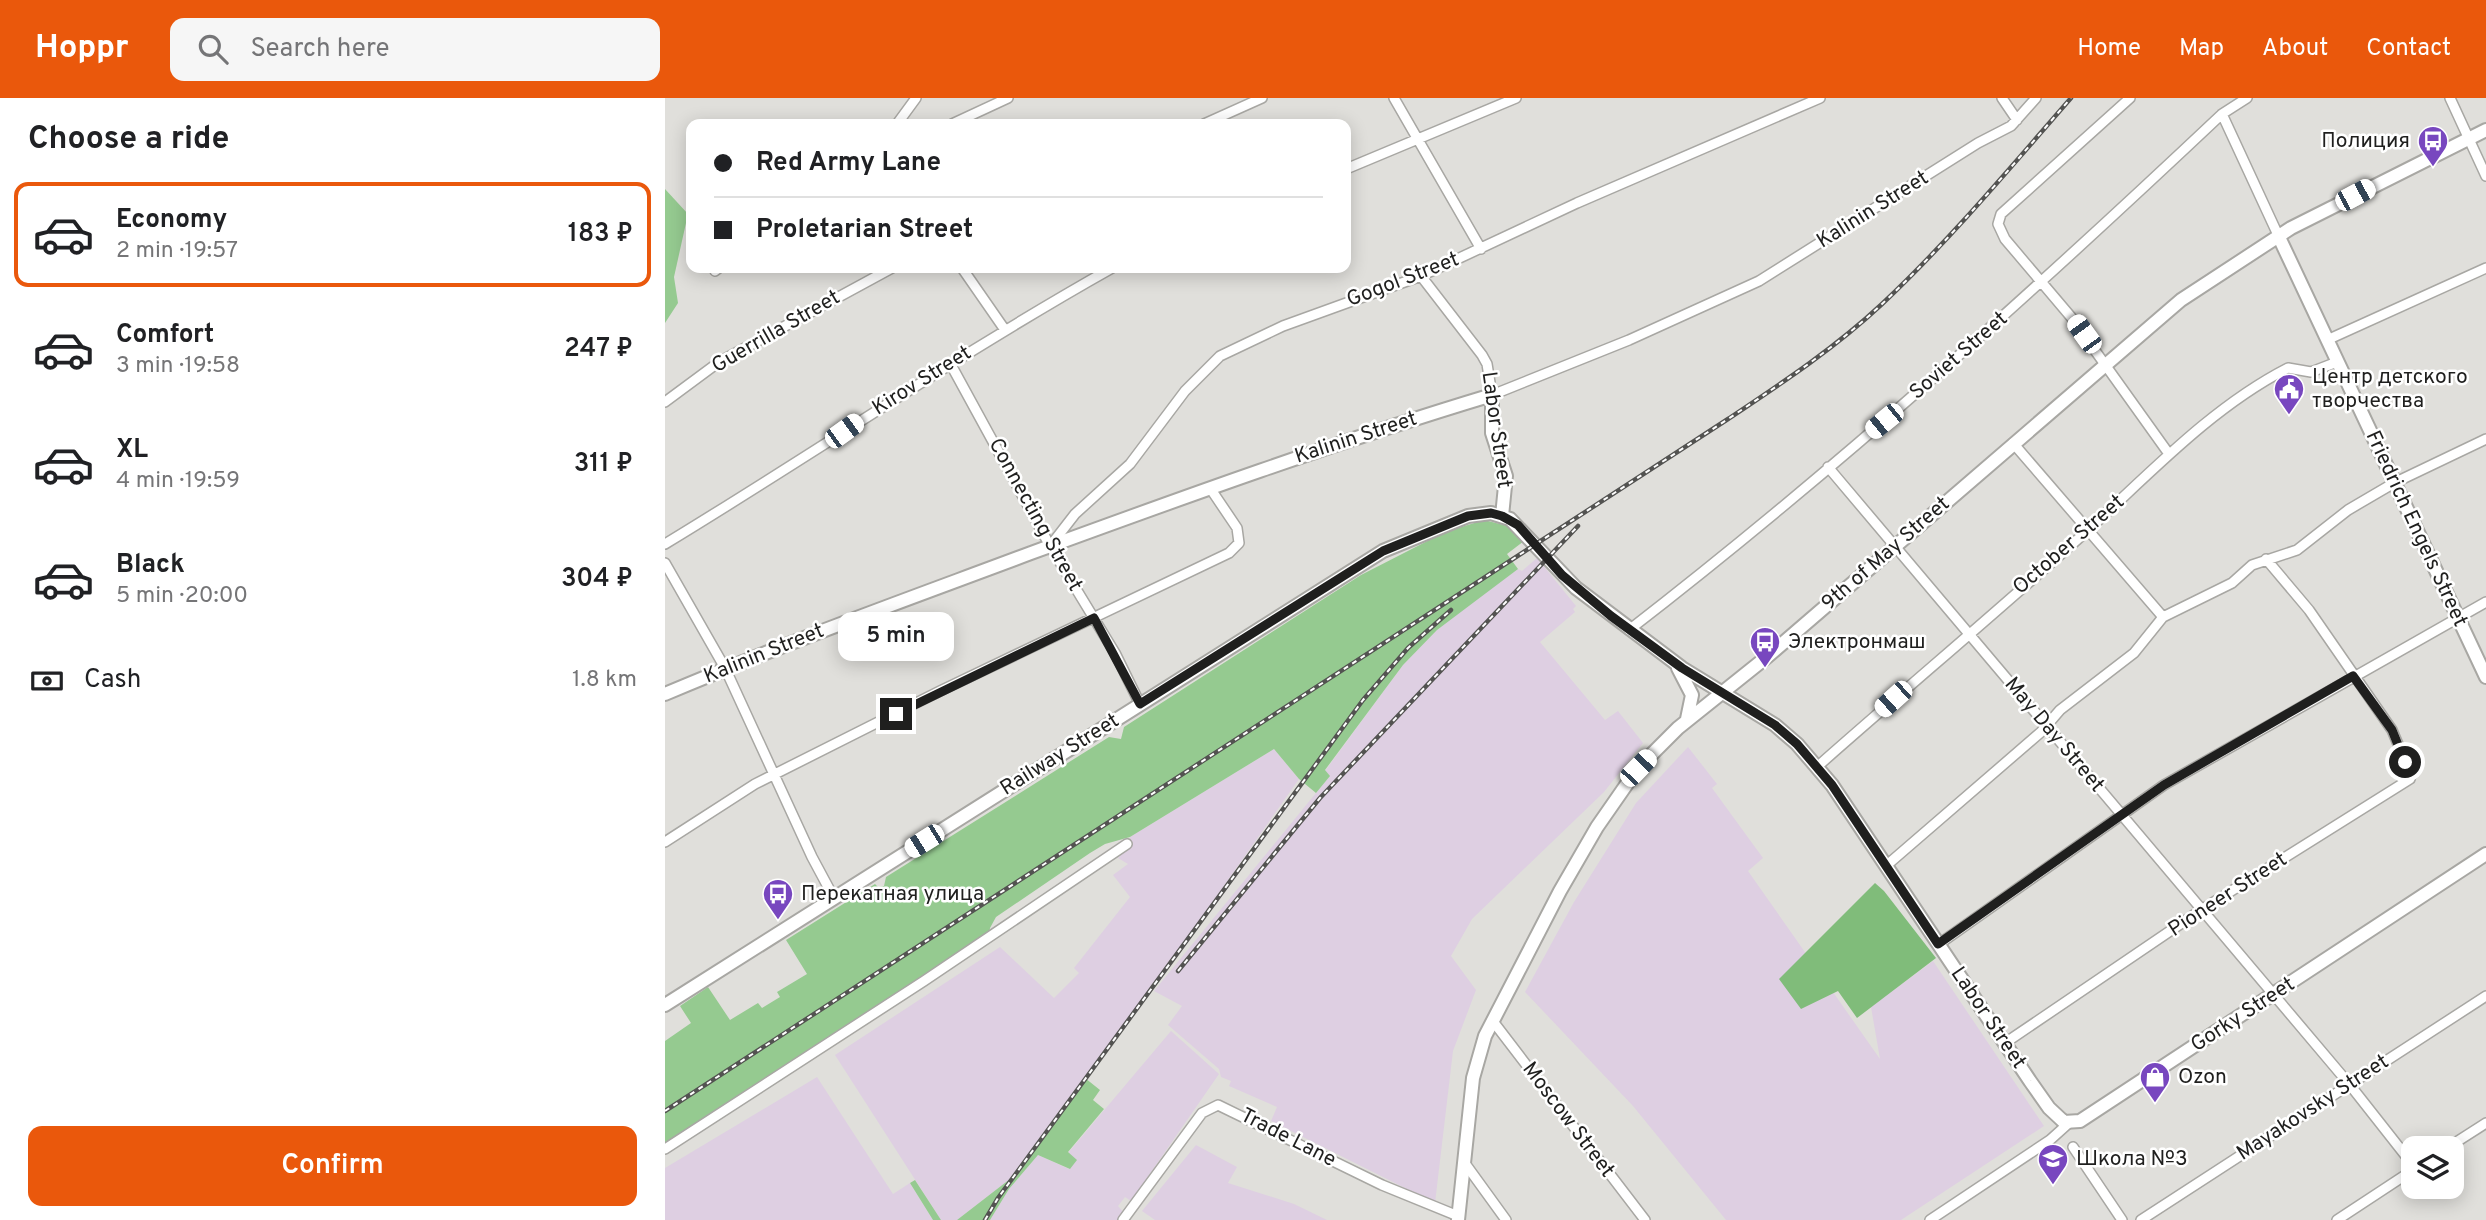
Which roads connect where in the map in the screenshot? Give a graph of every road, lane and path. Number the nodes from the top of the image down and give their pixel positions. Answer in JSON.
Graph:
{"nodes":[{"id":1,"x":916,"y":98,"type":"edge"},
{"id":2,"x":1007,"y":98,"type":"edge"},
{"id":3,"x":1262,"y":98,"type":"edge"},
{"id":4,"x":1394,"y":98,"type":"edge"},
{"id":5,"x":1516,"y":98,"type":"edge"},
{"id":6,"x":1820,"y":98,"type":"edge"},
{"id":7,"x":2003,"y":98,"type":"edge"},
{"id":8,"x":2036,"y":98,"type":"edge"},
{"id":9,"x":2130,"y":98,"type":"edge"},
{"id":10,"x":2247,"y":98,"type":"edge"},
{"id":11,"x":2450,"y":98,"type":"edge"},
{"id":12,"x":2222,"y":114,"type":"junction"},
{"id":13,"x":901,"y":119,"type":"edge"},
{"id":14,"x":963,"y":119,"type":"edge"},
{"id":15,"x":1215,"y":119,"type":"edge"},
{"id":16,"x":2017,"y":120,"type":"junction"},
{"id":17,"x":2486,"y":130,"type":"edge"},
{"id":18,"x":1416,"y":138,"type":"junction"},
{"id":19,"x":2470,"y":138,"type":"junction"},
{"id":20,"x":1351,"y":167,"type":"edge"},
{"id":21,"x":2486,"y":176,"type":"edge"},
{"id":22,"x":2278,"y":235,"type":"junction"},
{"id":23,"x":1481,"y":249,"type":"junction"},
{"id":24,"x":2486,"y":268,"type":"edge"},
{"id":25,"x":883,"y":273,"type":"edge"},
{"id":26,"x":965,"y":273,"type":"edge"},
{"id":27,"x":1103,"y":273,"type":"edge"},
{"id":28,"x":1421,"y":276,"type":"junction"},
{"id":29,"x":2042,"y":283,"type":"junction"},
{"id":30,"x":1005,"y":330,"type":"junction"},
{"id":31,"x":2327,"y":340,"type":"junction"},
{"id":32,"x":2337,"y":362,"type":"junction"},
{"id":33,"x":950,"y":363,"type":"junction"},
{"id":34,"x":2103,"y":365,"type":"junction"},
{"id":35,"x":1492,"y":395,"type":"junction"},
{"id":36,"x":665,"y":402,"type":"edge"},
{"id":37,"x":1466,"y":402,"type":"junction"},
{"id":38,"x":1492,"y":433,"type":"junction"},
{"id":39,"x":2486,"y":439,"type":"edge"},
{"id":40,"x":2013,"y":443,"type":"junction"},
{"id":41,"x":2169,"y":454,"type":"junction"},
{"id":42,"x":1828,"y":467,"type":"junction"},
{"id":43,"x":2394,"y":483,"type":"junction"},
{"id":44,"x":1210,"y":488,"type":"junction"},
{"id":45,"x":1502,"y":516,"type":"junction"},
{"id":46,"x":2088,"y":528,"type":"junction"},
{"id":47,"x":665,"y":544,"type":"edge"},
{"id":48,"x":1050,"y":546,"type":"junction"},
{"id":49,"x":1894,"y":547,"type":"junction"},
{"id":50,"x":2266,"y":559,"type":"junction"},
{"id":51,"x":665,"y":564,"type":"edge"},
{"id":52,"x":2486,"y":602,"type":"edge"},
{"id":53,"x":2162,"y":617,"type":"junction"},
{"id":54,"x":2458,"y":617,"type":"junction"},
{"id":55,"x":1094,"y":618,"type":"junction"},
{"id":56,"x":1629,"y":630,"type":"junction"},
{"id":57,"x":1968,"y":632,"type":"junction"},
{"id":58,"x":1674,"y":662,"type":"junction"},
{"id":59,"x":725,"y":668,"type":"junction"},
{"id":60,"x":2353,"y":676,"type":"junction"},
{"id":61,"x":2486,"y":677,"type":"edge"},
{"id":62,"x":1721,"y":692,"type":"junction"},
{"id":63,"x":665,"y":694,"type":"edge"},
{"id":64,"x":1140,"y":704,"type":"junction"},
{"id":65,"x":1686,"y":721,"type":"junction"},
{"id":66,"x":2045,"y":726,"type":"junction"},
{"id":67,"x":1818,"y":766,"type":"junction"},
{"id":68,"x":774,"y":776,"type":"junction"},
{"id":69,"x":2122,"y":815,"type":"junction"},
{"id":70,"x":665,"y":842,"type":"edge"},
{"id":71,"x":1127,"y":844,"type":"dead end"},
{"id":72,"x":2486,"y":854,"type":"edge"},
{"id":73,"x":1887,"y":865,"type":"junction"},
{"id":74,"x":834,"y":898,"type":"junction"},
{"id":75,"x":2201,"y":910,"type":"junction"},
{"id":76,"x":1938,"y":944,"type":"junction"},
{"id":77,"x":2274,"y":995,"type":"junction"},
{"id":78,"x":2486,"y":996,"type":"edge"},
{"id":79,"x":665,"y":1005,"type":"edge"},
{"id":80,"x":1492,"y":1020,"type":"junction"},
{"id":81,"x":2005,"y":1043,"type":"junction"},
{"id":82,"x":2350,"y":1084,"type":"junction"},
{"id":83,"x":2070,"y":1122,"type":"junction"},
{"id":84,"x":2486,"y":1123,"type":"edge"},
{"id":85,"x":2464,"y":1137,"type":"edge"},
{"id":86,"x":2073,"y":1147,"type":"dead end"},
{"id":87,"x":665,"y":1149,"type":"edge"},
{"id":88,"x":2401,"y":1152,"type":"edge"},
{"id":89,"x":1463,"y":1161,"type":"junction"},
{"id":90,"x":2401,"y":1176,"type":"edge"},
{"id":91,"x":1458,"y":1218,"type":"edge"},
{"id":92,"x":1123,"y":1220,"type":"edge"},
{"id":93,"x":1506,"y":1220,"type":"edge"},
{"id":94,"x":1645,"y":1220,"type":"edge"},
{"id":95,"x":1930,"y":1220,"type":"edge"},
{"id":96,"x":2122,"y":1220,"type":"edge"},
{"id":97,"x":2141,"y":1220,"type":"edge"},
{"id":98,"x":2337,"y":1220,"type":"edge"}],
"edges":[{"from":1,"to":13,"type":"street"},
{"from":2,"to":14,"type":"street"},
{"from":3,"to":15,"type":"street"},
{"from":4,"to":18,"type":"street"},
{"from":5,"to":18,"type":"street"},
{"from":6,"to":23,"type":"street","name":"Gogol Street"},
{"from":7,"to":16,"type":"street"},
{"from":8,"to":16,"type":"street"},
{"from":9,"to":29,"type":"street"},
{"from":10,"to":12,"type":"street","name":"Soviet Street"},
{"from":11,"to":19,"type":"street"},
{"from":12,"to":22,"type":"street","name":"Friedrich Engels Street"},
{"from":12,"to":29,"type":"street","name":"Soviet Street"},
{"from":16,"to":35,"type":"street","name":"Kalinin Street"},
{"from":17,"to":19,"type":"street","name":"9th of May Street"},
{"from":18,"to":20,"type":"street"},
{"from":18,"to":23,"type":"street"},
{"from":19,"to":21,"type":"street"},
{"from":19,"to":22,"type":"street","name":"9th of May Street"},
{"from":22,"to":31,"type":"street","name":"Friedrich Engels Street"},
{"from":22,"to":34,"type":"street","name":"9th of May Street"},
{"from":23,"to":28,"type":"street","name":"Gogol Street"},
{"from":24,"to":31,"type":"street"},
{"from":25,"to":36,"type":"street","name":"Guerrilla Street"},
{"from":26,"to":30,"type":"street"},
{"from":27,"to":30,"type":"street","name":"Kirov Street"},
{"from":28,"to":35,"type":"street","name":"Labor Street"},
{"from":28,"to":48,"type":"street","name":"Gogol Street"},
{"from":29,"to":34,"type":"street"},
{"from":29,"to":42,"type":"street","name":"Soviet Street"},
{"from":30,"to":33,"type":"street","name":"Kirov Street"},
{"from":31,"to":32,"type":"street","name":"Friedrich Engels Street"},
{"from":32,"to":41,"type":"street","name":"October Street"},
{"from":32,"to":43,"type":"street","name":"Friedrich Engels Street"},
{"from":33,"to":47,"type":"street","name":"Kirov Street"},
{"from":33,"to":48,"type":"street","name":"Connecting Street"},
{"from":34,"to":40,"type":"street","name":"9th of May Street"},
{"from":34,"to":41,"type":"street"},
{"from":35,"to":37,"type":"street","name":"Kalinin Street"},
{"from":35,"to":38,"type":"street","name":"Labor Street"},
{"from":37,"to":38,"type":"street"},
{"from":37,"to":44,"type":"street","name":"Kalinin Street"},
{"from":38,"to":45,"type":"street","name":"Labor Street"},
{"from":39,"to":43,"type":"street"},
{"from":40,"to":46,"type":"street"},
{"from":40,"to":49,"type":"street","name":"9th of May Street"},
{"from":41,"to":46,"type":"street","name":"October Street"},
{"from":42,"to":49,"type":"street","name":"May Day Street"},
{"from":42,"to":56,"type":"street","name":"Soviet Street"},
{"from":43,"to":50,"type":"street"},
{"from":43,"to":54,"type":"street","name":"Friedrich Engels Street"},
{"from":44,"to":48,"type":"street","name":"Kalinin Street"},
{"from":44,"to":55,"type":"street"},
{"from":45,"to":56,"type":"street","name":"Labor Street"},
{"from":45,"to":64,"type":"street","name":"Railway Street"},
{"from":46,"to":53,"type":"street"},
{"from":46,"to":57,"type":"street","name":"October Street"},
{"from":48,"to":55,"type":"street","name":"Connecting Street"},
{"from":48,"to":59,"type":"street","name":"Kalinin Street"},
{"from":49,"to":57,"type":"street","name":"May Day Street"},
{"from":49,"to":62,"type":"street","name":"9th of May Street"},
{"from":50,"to":53,"type":"street"},
{"from":50,"to":60,"type":"street"},
{"from":51,"to":59,"type":"street"},
{"from":52,"to":54,"type":"street"},
{"from":53,"to":66,"type":"street"},
{"from":54,"to":60,"type":"street"},
{"from":54,"to":61,"type":"street","name":"Friedrich Engels Street"},
{"from":55,"to":64,"type":"street","name":"Connecting Street"},
{"from":55,"to":68,"type":"street"},
{"from":56,"to":58,"type":"street","name":"Labor Street"},
{"from":57,"to":66,"type":"street","name":"May Day Street"},
{"from":57,"to":67,"type":"street","name":"October Street"},
{"from":58,"to":62,"type":"street","name":"Labor Street"},
{"from":58,"to":65,"type":"street"},
{"from":59,"to":63,"type":"street","name":"Kalinin Street"},
{"from":59,"to":68,"type":"street"},
{"from":60,"to":69,"type":"street"},
{"from":60,"to":75,"type":"street","name":"Pioneer Street"},
{"from":62,"to":65,"type":"street","name":"9th of May Street"},
{"from":62,"to":67,"type":"street","name":"Labor Street"},
{"from":64,"to":74,"type":"street","name":"Railway Street"},
{"from":65,"to":80,"type":"street","name":"9th of May Street"},
{"from":66,"to":69,"type":"street","name":"May Day Street"},
{"from":66,"to":73,"type":"street"},
{"from":67,"to":73,"type":"street","name":"Labor Street"},
{"from":68,"to":70,"type":"street"},
{"from":68,"to":74,"type":"street"},
{"from":69,"to":75,"type":"street","name":"May Day Street"},
{"from":69,"to":76,"type":"street"},
{"from":71,"to":87,"type":"street"},
{"from":72,"to":77,"type":"street","name":"Gorky Street"},
{"from":73,"to":76,"type":"street","name":"Labor Street"},
{"from":74,"to":79,"type":"street","name":"Railway Street"},
{"from":75,"to":77,"type":"street","name":"May Day Street"},
{"from":75,"to":81,"type":"street","name":"Pioneer Street"},
{"from":76,"to":81,"type":"street","name":"Labor Street"},
{"from":77,"to":82,"type":"street","name":"May Day Street"},
{"from":77,"to":83,"type":"street","name":"Gorky Street"},
{"from":78,"to":82,"type":"street","name":"Mayakovsky Street"},
{"from":80,"to":89,"type":"street","name":"9th of May Street"},
{"from":80,"to":94,"type":"street","name":"Moscow Street"},
{"from":81,"to":83,"type":"street","name":"Labor Street"},
{"from":82,"to":88,"type":"street","name":"May Day Street"},
{"from":82,"to":97,"type":"street","name":"Mayakovsky Street"},
{"from":83,"to":95,"type":"street","name":"Gorky Street"},
{"from":84,"to":85,"type":"street"},
{"from":86,"to":96,"type":"street"},
{"from":89,"to":91,"type":"street","name":"9th of May Street"},
{"from":89,"to":93,"type":"street"},
{"from":90,"to":98,"type":"street"},
{"from":91,"to":92,"type":"street","name":"Trade Lane"}]}
